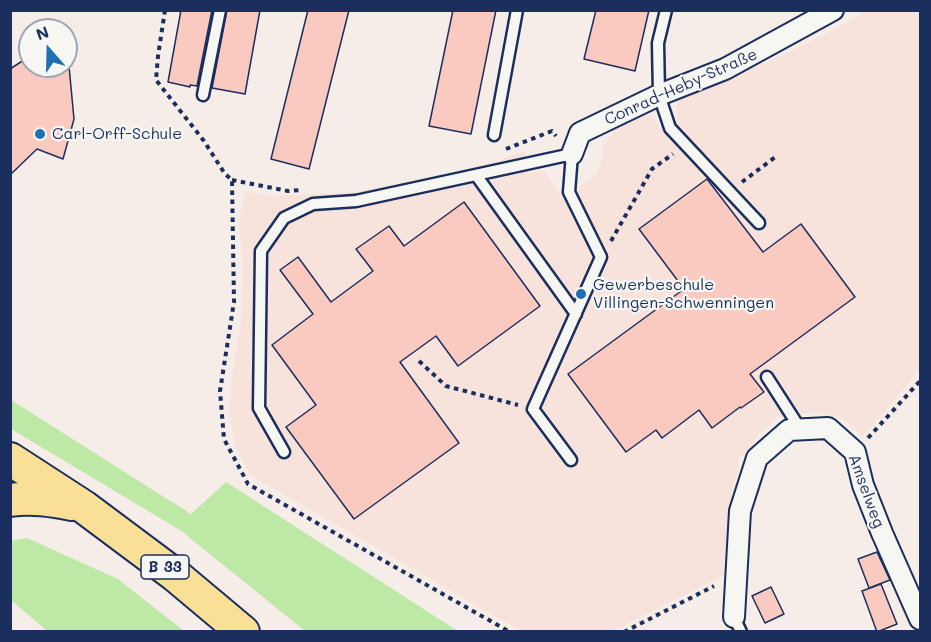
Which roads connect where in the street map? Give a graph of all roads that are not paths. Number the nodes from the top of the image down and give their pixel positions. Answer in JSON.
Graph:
{"nodes":[{"id":1,"x":220,"y":10,"type":"edge"},
{"id":2,"x":517,"y":10,"type":"edge"},
{"id":3,"x":666,"y":10,"type":"edge"},
{"id":4,"x":833,"y":10,"type":"edge"},
{"id":5,"x":816,"y":16,"type":"edge"},
{"id":6,"x":203,"y":95,"type":"dead end"},
{"id":7,"x":659,"y":95,"type":"junction"},
{"id":8,"x":494,"y":135,"type":"dead end"},
{"id":9,"x":572,"y":154,"type":"junction"},
{"id":10,"x":476,"y":175,"type":"junction"},
{"id":11,"x":759,"y":223,"type":"dead end"},
{"id":12,"x":576,"y":314,"type":"junction"},
{"id":13,"x":767,"y":377,"type":"dead end"},
{"id":14,"x":801,"y":430,"type":"junction"},
{"id":15,"x":285,"y":452,"type":"dead end"},
{"id":16,"x":10,"y":459,"type":"edge"},
{"id":17,"x":570,"y":460,"type":"dead end"},
{"id":18,"x":10,"y":500,"type":"edge"},
{"id":19,"x":84,"y":507,"type":"junction"},
{"id":20,"x":921,"y":619,"type":"edge"},
{"id":21,"x":738,"y":624,"type":"edge"},
{"id":22,"x":243,"y":632,"type":"edge"}],
"edges":[{"from":1,"to":6,"type":"lane"},
{"from":2,"to":8,"type":"lane"},
{"from":3,"to":7,"type":"lane"},
{"from":4,"to":5,"type":"street","name":"Conrad-Heby-Straße"},
{"from":5,"to":7,"type":"street","name":"Conrad-Heby-Straße"},
{"from":7,"to":9,"type":"street","name":"Conrad-Heby-Straße"},
{"from":7,"to":11,"type":"lane"},
{"from":9,"to":10,"type":"lane"},
{"from":9,"to":12,"type":"lane"},
{"from":10,"to":12,"type":"lane"},
{"from":10,"to":15,"type":"lane"},
{"from":12,"to":17,"type":"lane"},
{"from":13,"to":14,"type":"lane"},
{"from":14,"to":20,"type":"street","name":"Amselweg"},
{"from":14,"to":21,"type":"street","name":"Amselweg"},
{"from":16,"to":19,"type":"main road","number":"B 33"},
{"from":18,"to":19,"type":"main road"},
{"from":19,"to":22,"type":"main road","number":"B 33"}]}
